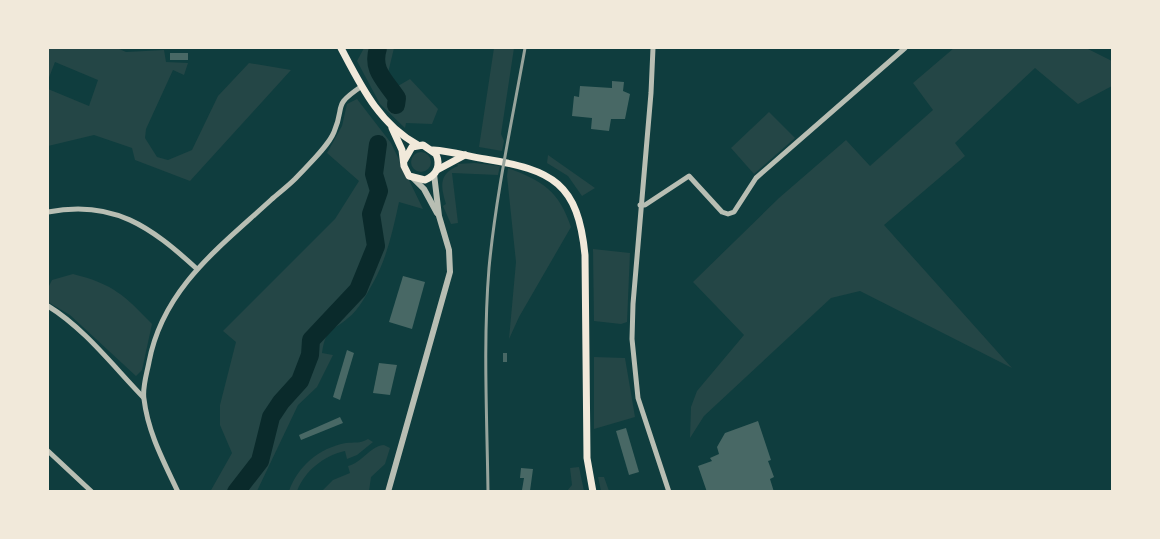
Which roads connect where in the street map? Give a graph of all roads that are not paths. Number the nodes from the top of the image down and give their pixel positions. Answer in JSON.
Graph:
{"nodes":[{"id":1,"x":342,"y":48,"type":"edge"},
{"id":2,"x":653,"y":48,"type":"edge"},
{"id":3,"x":905,"y":48,"type":"edge"},
{"id":4,"x":362,"y":86,"type":"junction"},
{"id":5,"x":392,"y":128,"type":"junction"},
{"id":6,"x":418,"y":145,"type":"junction"},
{"id":7,"x":433,"y":150,"type":"junction"},
{"id":8,"x":465,"y":156,"type":"junction"},
{"id":9,"x":404,"y":161,"type":"junction"},
{"id":10,"x":436,"y":172,"type":"junction"},
{"id":11,"x":414,"y":179,"type":"junction"},
{"id":12,"x":640,"y":205,"type":"junction"},
{"id":13,"x":48,"y":212,"type":"edge"},
{"id":14,"x":439,"y":216,"type":"junction"},
{"id":15,"x":197,"y":269,"type":"junction"},
{"id":16,"x":48,"y":306,"type":"edge"},
{"id":17,"x":143,"y":397,"type":"junction"},
{"id":18,"x":48,"y":450,"type":"edge"},
{"id":19,"x":92,"y":492,"type":"edge"},
{"id":20,"x":178,"y":492,"type":"edge"},
{"id":21,"x":388,"y":492,"type":"edge"},
{"id":22,"x":593,"y":492,"type":"edge"},
{"id":23,"x":669,"y":492,"type":"edge"}],
"edges":[{"from":1,"to":4,"type":"main road"},
{"from":2,"to":12,"type":"street"},
{"from":3,"to":12,"type":"street"},
{"from":4,"to":5,"type":"main road"},
{"from":4,"to":15,"type":"street"},
{"from":5,"to":6,"type":"main road"},
{"from":5,"to":9,"type":"main road"},
{"from":6,"to":7,"type":"main road"},
{"from":6,"to":9,"type":"main road"},
{"from":7,"to":8,"type":"main road"},
{"from":7,"to":10,"type":"main road"},
{"from":8,"to":10,"type":"main road"},
{"from":8,"to":22,"type":"main road"},
{"from":9,"to":11,"type":"main road"},
{"from":10,"to":11,"type":"main road"},
{"from":10,"to":14,"type":"street"},
{"from":11,"to":14,"type":"street"},
{"from":12,"to":23,"type":"street"},
{"from":13,"to":15,"type":"street"},
{"from":14,"to":21,"type":"street"},
{"from":15,"to":17,"type":"street"},
{"from":16,"to":17,"type":"street"},
{"from":17,"to":20,"type":"street"},
{"from":18,"to":19,"type":"street"}]}
